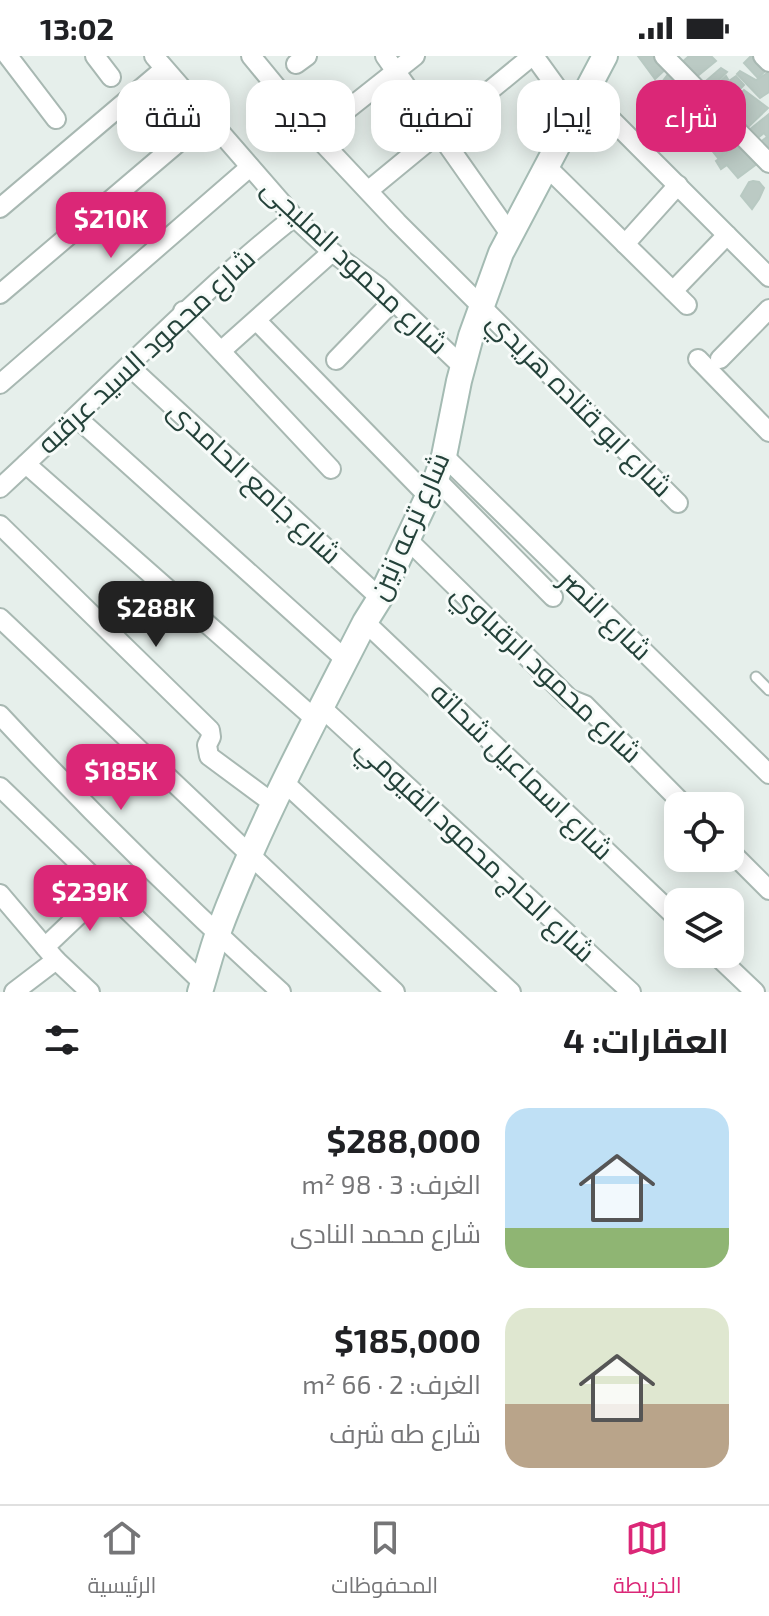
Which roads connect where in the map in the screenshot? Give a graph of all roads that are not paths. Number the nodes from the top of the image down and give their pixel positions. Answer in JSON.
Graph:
{"nodes":[{"id":1,"x":8,"y":56,"type":"edge"},
{"id":2,"x":95,"y":56,"type":"edge"},
{"id":3,"x":251,"y":56,"type":"edge"},
{"id":4,"x":415,"y":56,"type":"edge"},
{"id":5,"x":533,"y":56,"type":"edge"},
{"id":6,"x":605,"y":56,"type":"edge"},
{"id":7,"x":664,"y":56,"type":"edge"},
{"id":8,"x":763,"y":56,"type":"edge"},
{"id":9,"x":769,"y":62,"type":"edge"},
{"id":10,"x":159,"y":63,"type":"edge"},
{"id":11,"x":390,"y":64,"type":"edge"},
{"id":12,"x":111,"y":77,"type":"dead end"},
{"id":13,"x":174,"y":80,"type":"edge"},
{"id":14,"x":557,"y":80,"type":"edge"},
{"id":15,"x":593,"y":80,"type":"edge"},
{"id":16,"x":501,"y":82,"type":"edge"},
{"id":17,"x":355,"y":100,"type":"edge"},
{"id":18,"x":56,"y":119,"type":"dead end"},
{"id":19,"x":620,"y":137,"type":"edge"},
{"id":20,"x":230,"y":144,"type":"edge"},
{"id":21,"x":167,"y":152,"type":"edge"},
{"id":22,"x":416,"y":152,"type":"edge"},
{"id":23,"x":452,"y":152,"type":"edge"},
{"id":24,"x":554,"y":152,"type":"edge"},
{"id":25,"x":769,"y":163,"type":"edge"},
{"id":26,"x":546,"y":166,"type":"junction"},
{"id":27,"x":250,"y":167,"type":"junction"},
{"id":28,"x":678,"y":185,"type":"junction"},
{"id":29,"x":369,"y":190,"type":"junction"},
{"id":30,"x":0,"y":208,"type":"edge"},
{"id":31,"x":294,"y":217,"type":"junction"},
{"id":32,"x":510,"y":234,"type":"junction"},
{"id":33,"x":727,"y":235,"type":"junction"},
{"id":34,"x":625,"y":244,"type":"junction"},
{"id":35,"x":332,"y":252,"type":"junction"},
{"id":36,"x":769,"y":277,"type":"edge"},
{"id":37,"x":673,"y":291,"type":"junction"},
{"id":38,"x":0,"y":294,"type":"edge"},
{"id":39,"x":393,"y":301,"type":"junction"},
{"id":40,"x":483,"y":305,"type":"junction"},
{"id":41,"x":687,"y":305,"type":"dead end"},
{"id":42,"x":769,"y":309,"type":"edge"},
{"id":43,"x":183,"y":311,"type":"junction"},
{"id":44,"x":257,"y":321,"type":"junction"},
{"id":45,"x":221,"y":351,"type":"junction"},
{"id":46,"x":698,"y":359,"type":"dead end"},
{"id":47,"x":720,"y":359,"type":"dead end"},
{"id":48,"x":336,"y":360,"type":"dead end"},
{"id":49,"x":129,"y":366,"type":"junction"},
{"id":50,"x":463,"y":367,"type":"junction"},
{"id":51,"x":0,"y":384,"type":"edge"},
{"id":52,"x":76,"y":417,"type":"junction"},
{"id":53,"x":769,"y":432,"type":"edge"},
{"id":54,"x":444,"y":456,"type":"junction"},
{"id":55,"x":26,"y":464,"type":"junction"},
{"id":56,"x":331,"y":469,"type":"dead end"},
{"id":57,"x":432,"y":487,"type":"junction"},
{"id":58,"x":0,"y":488,"type":"edge"},
{"id":59,"x":678,"y":503,"type":"dead end"},
{"id":60,"x":0,"y":525,"type":"edge"},
{"id":61,"x":408,"y":540,"type":"junction"},
{"id":62,"x":553,"y":597,"type":"dead end"},
{"id":63,"x":380,"y":598,"type":"junction"},
{"id":64,"x":0,"y":618,"type":"edge"},
{"id":65,"x":365,"y":622,"type":"junction"},
{"id":66,"x":346,"y":660,"type":"junction"},
{"id":67,"x":756,"y":677,"type":"dead end"},
{"id":68,"x":769,"y":690,"type":"edge"},
{"id":69,"x":318,"y":713,"type":"junction"},
{"id":70,"x":0,"y":715,"type":"edge"},
{"id":71,"x":769,"y":774,"type":"edge"},
{"id":72,"x":2,"y":792,"type":"edge"},
{"id":73,"x":671,"y":792,"type":"edge"},
{"id":74,"x":279,"y":793,"type":"junction"},
{"id":75,"x":250,"y":856,"type":"junction"},
{"id":76,"x":744,"y":865,"type":"edge"},
{"id":77,"x":106,"y":889,"type":"junction"},
{"id":78,"x":769,"y":890,"type":"edge"},
{"id":79,"x":0,"y":894,"type":"edge"},
{"id":80,"x":664,"y":906,"type":"edge"},
{"id":81,"x":16,"y":913,"type":"junction"},
{"id":82,"x":0,"y":925,"type":"edge"},
{"id":83,"x":217,"y":935,"type":"junction"},
{"id":84,"x":51,"y":954,"type":"junction"},
{"id":85,"x":730,"y":968,"type":"edge"},
{"id":86,"x":202,"y":987,"type":"edge"},
{"id":87,"x":14,"y":992,"type":"edge"},
{"id":88,"x":90,"y":992,"type":"edge"},
{"id":89,"x":281,"y":992,"type":"edge"},
{"id":90,"x":395,"y":992,"type":"edge"},
{"id":91,"x":511,"y":992,"type":"edge"},
{"id":92,"x":631,"y":992,"type":"edge"},
{"id":93,"x":755,"y":992,"type":"edge"}],
"edges":[{"from":1,"to":18,"type":"street"},
{"from":2,"to":12,"type":"street"},
{"from":3,"to":29,"type":"street","name":"شارع ابو قتاده هريدي"},
{"from":4,"to":11,"type":"street"},
{"from":5,"to":14,"type":"street"},
{"from":5,"to":16,"type":"street"},
{"from":6,"to":15,"type":"street","name":"شارع ترعه زنين"},
{"from":7,"to":25,"type":"street"},
{"from":8,"to":9,"type":"street"},
{"from":10,"to":13,"type":"street","name":"شارع محمود المليجى"},
{"from":10,"to":30,"type":"street"},
{"from":11,"to":17,"type":"street"},
{"from":19,"to":28,"type":"street"},
{"from":20,"to":27,"type":"street","name":"شارع محمود المليجى"},
{"from":21,"to":38,"type":"street"},
{"from":22,"to":29,"type":"street"},
{"from":23,"to":32,"type":"street"},
{"from":24,"to":26,"type":"street","name":"شارع ترعه زنين"},
{"from":26,"to":32,"type":"street","name":"شارع ترعه زنين"},
{"from":26,"to":34,"type":"street"},
{"from":27,"to":31,"type":"street","name":"شارع محمود المليجى"},
{"from":27,"to":51,"type":"street"},
{"from":28,"to":33,"type":"street"},
{"from":28,"to":34,"type":"street"},
{"from":29,"to":40,"type":"street","name":"شارع ابو قتاده هريدي"},
{"from":31,"to":35,"type":"street","name":"شارع محمود المليجى"},
{"from":31,"to":43,"type":"street","name":"شارع محمود السيد عرقبه"},
{"from":32,"to":40,"type":"street","name":"شارع ترعه زنين"},
{"from":33,"to":36,"type":"street"},
{"from":33,"to":37,"type":"street"},
{"from":34,"to":37,"type":"street"},
{"from":35,"to":39,"type":"street","name":"شارع محمود المليجى"},
{"from":35,"to":44,"type":"street"},
{"from":37,"to":41,"type":"street"},
{"from":39,"to":48,"type":"street"},
{"from":39,"to":50,"type":"street","name":"شارع محمود المليجى"},
{"from":40,"to":50,"type":"street","name":"شارع ترعه زنين"},
{"from":40,"to":59,"type":"street","name":"شارع ابو قتاده هريدي"},
{"from":42,"to":47,"type":"street"},
{"from":43,"to":45,"type":"street"},
{"from":43,"to":49,"type":"street","name":"شارع محمود السيد عرقبه"},
{"from":44,"to":45,"type":"street"},
{"from":44,"to":57,"type":"street"},
{"from":45,"to":56,"type":"street"},
{"from":46,"to":53,"type":"street"},
{"from":49,"to":52,"type":"street","name":"شارع محمود السيد عرقبه"},
{"from":49,"to":63,"type":"street","name":"شارع جامع الحامدى"},
{"from":50,"to":54,"type":"street","name":"شارع ترعه زنين"},
{"from":52,"to":55,"type":"street","name":"شارع محمود السيد عرقبه"},
{"from":52,"to":66,"type":"street"},
{"from":54,"to":57,"type":"street","name":"شارع ترعه زنين"},
{"from":54,"to":71,"type":"street","name":"شارع النصر"},
{"from":55,"to":58,"type":"street","name":"شارع محمود السيد عرقبه"},
{"from":55,"to":69,"type":"street","name":"شارع الحاج محمود الفيومي"},
{"from":57,"to":61,"type":"street","name":"شارع ترعه زنين"},
{"from":57,"to":62,"type":"street"},
{"from":60,"to":74,"type":"street"},
{"from":61,"to":63,"type":"street","name":"شارع ترعه زنين"},
{"from":61,"to":73,"type":"street","name":"شارع محمود الرقباوي"},
{"from":63,"to":65,"type":"street","name":"شارع ترعه زنين"},
{"from":64,"to":75,"type":"street"},
{"from":65,"to":66,"type":"street","name":"شارع ترعه زنين"},
{"from":65,"to":80,"type":"street","name":"شارع اسماعيل شحاته"},
{"from":66,"to":69,"type":"street","name":"شارع ترعه زنين"},
{"from":67,"to":68,"type":"lane"},
{"from":69,"to":74,"type":"street","name":"شارع ترعه زنين"},
{"from":69,"to":92,"type":"street","name":"شارع الحاج محمود الفيومي"},
{"from":70,"to":83,"type":"street"},
{"from":72,"to":77,"type":"street"},
{"from":74,"to":75,"type":"street","name":"شارع ترعه زنين"},
{"from":74,"to":91,"type":"street"},
{"from":75,"to":83,"type":"street","name":"شارع ترعه زنين"},
{"from":75,"to":90,"type":"street"},
{"from":76,"to":78,"type":"street"},
{"from":77,"to":84,"type":"street"},
{"from":77,"to":86,"type":"street"},
{"from":79,"to":81,"type":"street"},
{"from":81,"to":82,"type":"street"},
{"from":81,"to":84,"type":"street"},
{"from":83,"to":86,"type":"street","name":"شارع ترعه زنين"},
{"from":83,"to":89,"type":"street"},
{"from":84,"to":87,"type":"street"},
{"from":84,"to":88,"type":"street"},
{"from":85,"to":93,"type":"street"}]}
